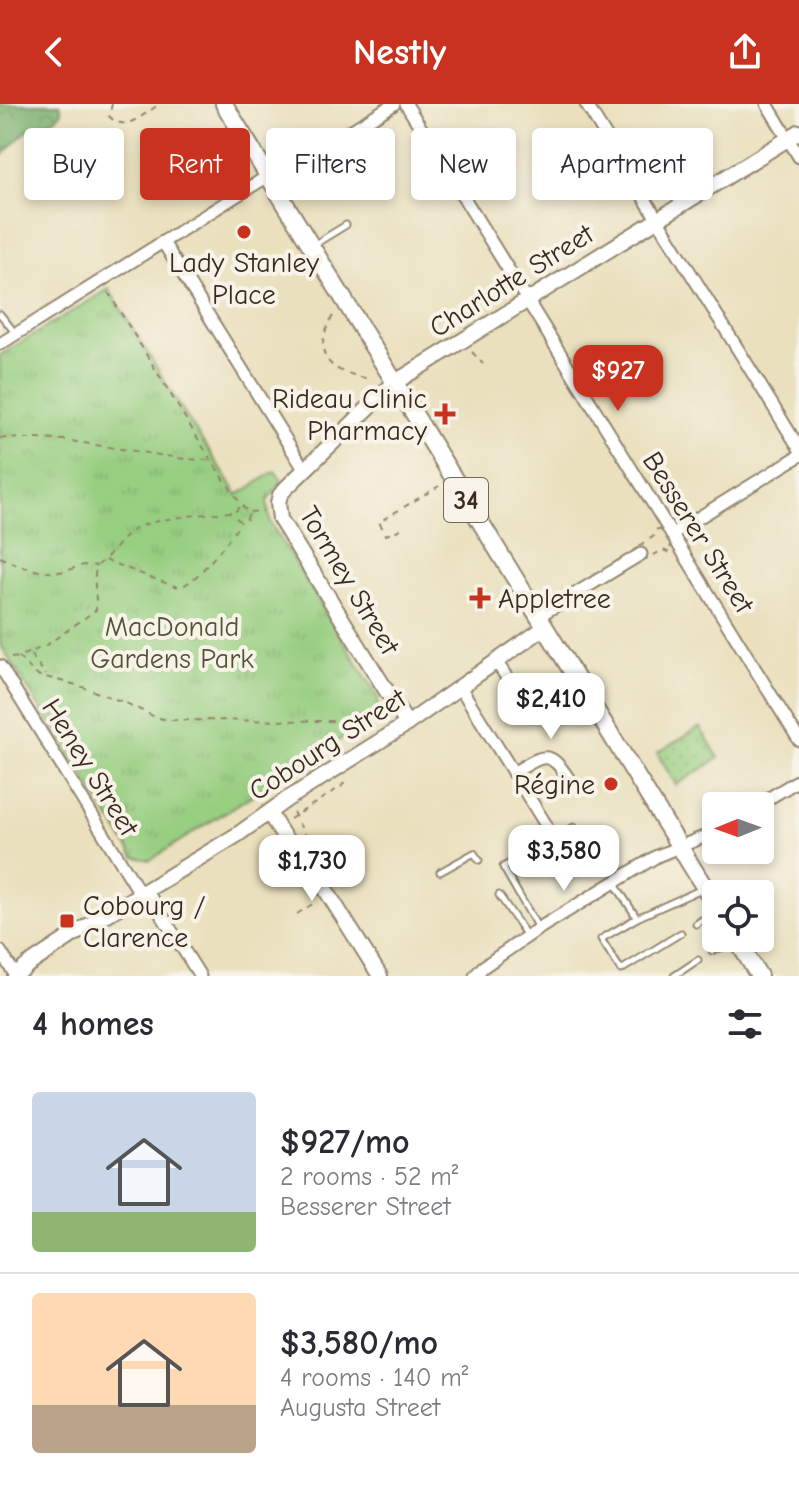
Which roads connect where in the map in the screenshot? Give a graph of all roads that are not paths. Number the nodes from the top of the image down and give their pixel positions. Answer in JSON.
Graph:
{"nodes":[{"id":1,"x":224,"y":104,"type":"edge"},
{"id":2,"x":394,"y":104,"type":"edge"},
{"id":3,"x":406,"y":104,"type":"edge"},
{"id":4,"x":586,"y":104,"type":"edge"},
{"id":5,"x":767,"y":104,"type":"edge"},
{"id":6,"x":355,"y":128,"type":"edge"},
{"id":7,"x":793,"y":136,"type":"edge"},
{"id":8,"x":799,"y":157,"type":"edge"},
{"id":9,"x":266,"y":173,"type":"edge"},
{"id":10,"x":266,"y":177,"type":"edge"},
{"id":11,"x":283,"y":200,"type":"edge"},
{"id":12,"x":658,"y":219,"type":"junction"},
{"id":13,"x":346,"y":225,"type":"dead end"},
{"id":14,"x":163,"y":242,"type":"junction"},
{"id":15,"x":311,"y":247,"type":"junction"},
{"id":16,"x":527,"y":300,"type":"junction"},
{"id":17,"x":0,"y":314,"type":"edge"},
{"id":18,"x":16,"y":334,"type":"junction"},
{"id":19,"x":0,"y":344,"type":"edge"},
{"id":20,"x":394,"y":383,"type":"junction"},
{"id":21,"x":799,"y":448,"type":"edge"},
{"id":22,"x":799,"y":456,"type":"edge"},
{"id":23,"x":304,"y":469,"type":"junction"},
{"id":24,"x":278,"y":506,"type":"joint"},
{"id":25,"x":672,"y":534,"type":"junction"},
{"id":26,"x":638,"y":556,"type":"road end"},
{"id":27,"x":541,"y":622,"type":"junction"},
{"id":28,"x":496,"y":661,"type":"junction"},
{"id":29,"x":0,"y":666,"type":"edge"},
{"id":30,"x":460,"y":687,"type":"junction"},
{"id":31,"x":531,"y":715,"type":"dead end"},
{"id":32,"x":407,"y":724,"type":"junction"},
{"id":33,"x":799,"y":740,"type":"edge"},
{"id":34,"x":513,"y":773,"type":"junction"},
{"id":35,"x":799,"y":780,"type":"edge"},
{"id":36,"x":572,"y":784,"type":"dead end"},
{"id":37,"x":774,"y":795,"type":"edge"},
{"id":38,"x":269,"y":813,"type":"junction"},
{"id":39,"x":546,"y":825,"type":"dead end"},
{"id":40,"x":574,"y":827,"type":"dead end"},
{"id":41,"x":702,"y":836,"type":"edge"},
{"id":42,"x":679,"y":847,"type":"junction"},
{"id":43,"x":479,"y":860,"type":"dead end"},
{"id":44,"x":440,"y":872,"type":"dead end"},
{"id":45,"x":614,"y":883,"type":"junction"},
{"id":46,"x":702,"y":883,"type":"edge"},
{"id":47,"x":702,"y":889,"type":"edge"},
{"id":48,"x":143,"y":892,"type":"junction"},
{"id":49,"x":499,"y":895,"type":"dead end"},
{"id":50,"x":637,"y":918,"type":"junction"},
{"id":51,"x":702,"y":919,"type":"edge"},
{"id":52,"x":696,"y":924,"type":"dead end"},
{"id":53,"x":538,"y":929,"type":"junction"},
{"id":54,"x":681,"y":933,"type":"dead end"},
{"id":55,"x":528,"y":937,"type":"junction"},
{"id":56,"x":0,"y":951,"type":"edge"},
{"id":57,"x":744,"y":952,"type":"edge"},
{"id":58,"x":698,"y":960,"type":"dead end"},
{"id":59,"x":621,"y":970,"type":"junction"},
{"id":60,"x":15,"y":976,"type":"edge"},
{"id":61,"x":200,"y":976,"type":"edge"},
{"id":62,"x":380,"y":976,"type":"edge"},
{"id":63,"x":475,"y":976,"type":"edge"},
{"id":64,"x":625,"y":976,"type":"edge"},
{"id":65,"x":674,"y":976,"type":"edge"},
{"id":66,"x":759,"y":976,"type":"edge"}],
"edges":[{"from":1,"to":9,"type":"main road","number":"34"},
{"from":2,"to":6,"type":"street"},
{"from":3,"to":16,"type":"street","name":"Besserer Street"},
{"from":4,"to":12,"type":"street"},
{"from":5,"to":7,"type":"street"},
{"from":7,"to":8,"type":"street"},
{"from":7,"to":12,"type":"street","name":"Charlotte Street"},
{"from":10,"to":14,"type":"street"},
{"from":11,"to":15,"type":"main road","number":"34"},
{"from":12,"to":16,"type":"street","name":"Charlotte Street"},
{"from":12,"to":21,"type":"street"},
{"from":13,"to":15,"type":"lane"},
{"from":14,"to":18,"type":"street"},
{"from":14,"to":23,"type":"street"},
{"from":15,"to":20,"type":"main road","number":"34"},
{"from":16,"to":20,"type":"street","name":"Charlotte Street"},
{"from":16,"to":25,"type":"street","name":"Besserer Street"},
{"from":17,"to":18,"type":"lane"},
{"from":18,"to":19,"type":"street"},
{"from":20,"to":23,"type":"street","name":"Charlotte Street"},
{"from":20,"to":27,"type":"main road","number":"34"},
{"from":22,"to":25,"type":"street"},
{"from":23,"to":24,"type":"street","name":"Charlotte Street"},
{"from":24,"to":32,"type":"street","name":"Tormey Street"},
{"from":25,"to":33,"type":"street","name":"Besserer Street"},
{"from":26,"to":27,"type":"street","name":"Cobourg Street"},
{"from":27,"to":28,"type":"street","name":"Cobourg Street"},
{"from":27,"to":42,"type":"main road","number":"34"},
{"from":28,"to":30,"type":"street","name":"Cobourg Street"},
{"from":28,"to":31,"type":"street"},
{"from":29,"to":48,"type":"street","name":"Heney Street"},
{"from":30,"to":32,"type":"street","name":"Cobourg Street"},
{"from":30,"to":34,"type":"street"},
{"from":32,"to":38,"type":"street","name":"Cobourg Street"},
{"from":34,"to":36,"type":"street"},
{"from":34,"to":39,"type":"street"},
{"from":35,"to":37,"type":"street"},
{"from":38,"to":48,"type":"street","name":"Cobourg Street"},
{"from":38,"to":62,"type":"street"},
{"from":40,"to":53,"type":"lane"},
{"from":41,"to":42,"type":"street"},
{"from":42,"to":45,"type":"street"},
{"from":42,"to":46,"type":"main road","number":"34"},
{"from":43,"to":44,"type":"lane"},
{"from":45,"to":50,"type":"lane"},
{"from":45,"to":53,"type":"street"},
{"from":47,"to":50,"type":"lane"},
{"from":48,"to":60,"type":"street","name":"Cobourg Street"},
{"from":48,"to":61,"type":"street","name":"Heney Street"},
{"from":49,"to":55,"type":"lane"},
{"from":50,"to":59,"type":"lane"},
{"from":51,"to":52,"type":"lane"},
{"from":53,"to":55,"type":"street"},
{"from":54,"to":59,"type":"lane"},
{"from":55,"to":63,"type":"street"},
{"from":56,"to":60,"type":"street"},
{"from":57,"to":66,"type":"main road"},
{"from":58,"to":65,"type":"lane"},
{"from":59,"to":64,"type":"lane"}]}
